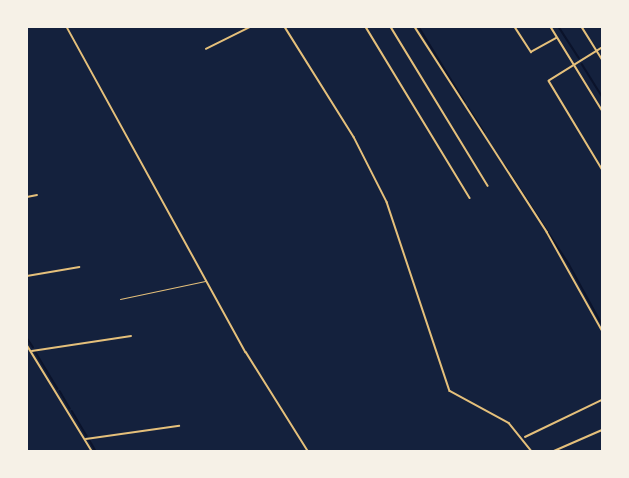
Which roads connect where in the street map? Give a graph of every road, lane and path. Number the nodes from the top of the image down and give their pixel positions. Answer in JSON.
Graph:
{"nodes":[{"id":1,"x":67,"y":27,"type":"edge"},
{"id":2,"x":250,"y":27,"type":"edge"},
{"id":3,"x":285,"y":27,"type":"edge"},
{"id":4,"x":366,"y":27,"type":"edge"},
{"id":5,"x":391,"y":27,"type":"edge"},
{"id":6,"x":416,"y":27,"type":"edge"},
{"id":7,"x":515,"y":27,"type":"edge"},
{"id":8,"x":551,"y":27,"type":"edge"},
{"id":9,"x":582,"y":27,"type":"edge"},
{"id":10,"x":557,"y":38,"type":"junction"},
{"id":11,"x":602,"y":48,"type":"edge"},
{"id":12,"x":206,"y":49,"type":"dead end"},
{"id":13,"x":597,"y":51,"type":"junction"},
{"id":14,"x":602,"y":59,"type":"edge"},
{"id":15,"x":574,"y":65,"type":"junction"},
{"id":16,"x":602,"y":110,"type":"edge"},
{"id":17,"x":602,"y":169,"type":"edge"},
{"id":18,"x":488,"y":186,"type":"dead end"},
{"id":19,"x":37,"y":195,"type":"dead end"},
{"id":20,"x":27,"y":197,"type":"edge"},
{"id":21,"x":470,"y":198,"type":"dead end"},
{"id":22,"x":79,"y":267,"type":"dead end"},
{"id":23,"x":27,"y":276,"type":"edge"},
{"id":24,"x":207,"y":280,"type":"junction"},
{"id":25,"x":120,"y":299,"type":"dead end"},
{"id":26,"x":602,"y":329,"type":"edge"},
{"id":27,"x":131,"y":336,"type":"dead end"},
{"id":28,"x":27,"y":345,"type":"edge"},
{"id":29,"x":31,"y":351,"type":"junction"},
{"id":30,"x":602,"y":400,"type":"edge"},
{"id":31,"x":179,"y":426,"type":"dead end"},
{"id":32,"x":602,"y":430,"type":"edge"},
{"id":33,"x":523,"y":438,"type":"junction"},
{"id":34,"x":85,"y":439,"type":"junction"},
{"id":35,"x":92,"y":451,"type":"edge"},
{"id":36,"x":308,"y":451,"type":"edge"},
{"id":37,"x":532,"y":451,"type":"edge"},
{"id":38,"x":554,"y":451,"type":"edge"}],
"edges":[{"from":1,"to":24,"type":"street"},
{"from":2,"to":12,"type":"street"},
{"from":3,"to":33,"type":"street"},
{"from":4,"to":21,"type":"street"},
{"from":5,"to":18,"type":"street"},
{"from":6,"to":26,"type":"street"},
{"from":7,"to":10,"type":"street"},
{"from":8,"to":10,"type":"street"},
{"from":9,"to":13,"type":"street"},
{"from":10,"to":15,"type":"street"},
{"from":11,"to":13,"type":"street"},
{"from":13,"to":14,"type":"street"},
{"from":13,"to":15,"type":"street"},
{"from":15,"to":16,"type":"street"},
{"from":15,"to":17,"type":"street"},
{"from":19,"to":20,"type":"street"},
{"from":22,"to":23,"type":"street"},
{"from":24,"to":25,"type":"lane"},
{"from":24,"to":36,"type":"street"},
{"from":27,"to":29,"type":"street"},
{"from":28,"to":29,"type":"street"},
{"from":29,"to":34,"type":"street"},
{"from":30,"to":33,"type":"street"},
{"from":31,"to":34,"type":"street"},
{"from":32,"to":38,"type":"street"},
{"from":33,"to":37,"type":"street"},
{"from":34,"to":35,"type":"street"}]}
